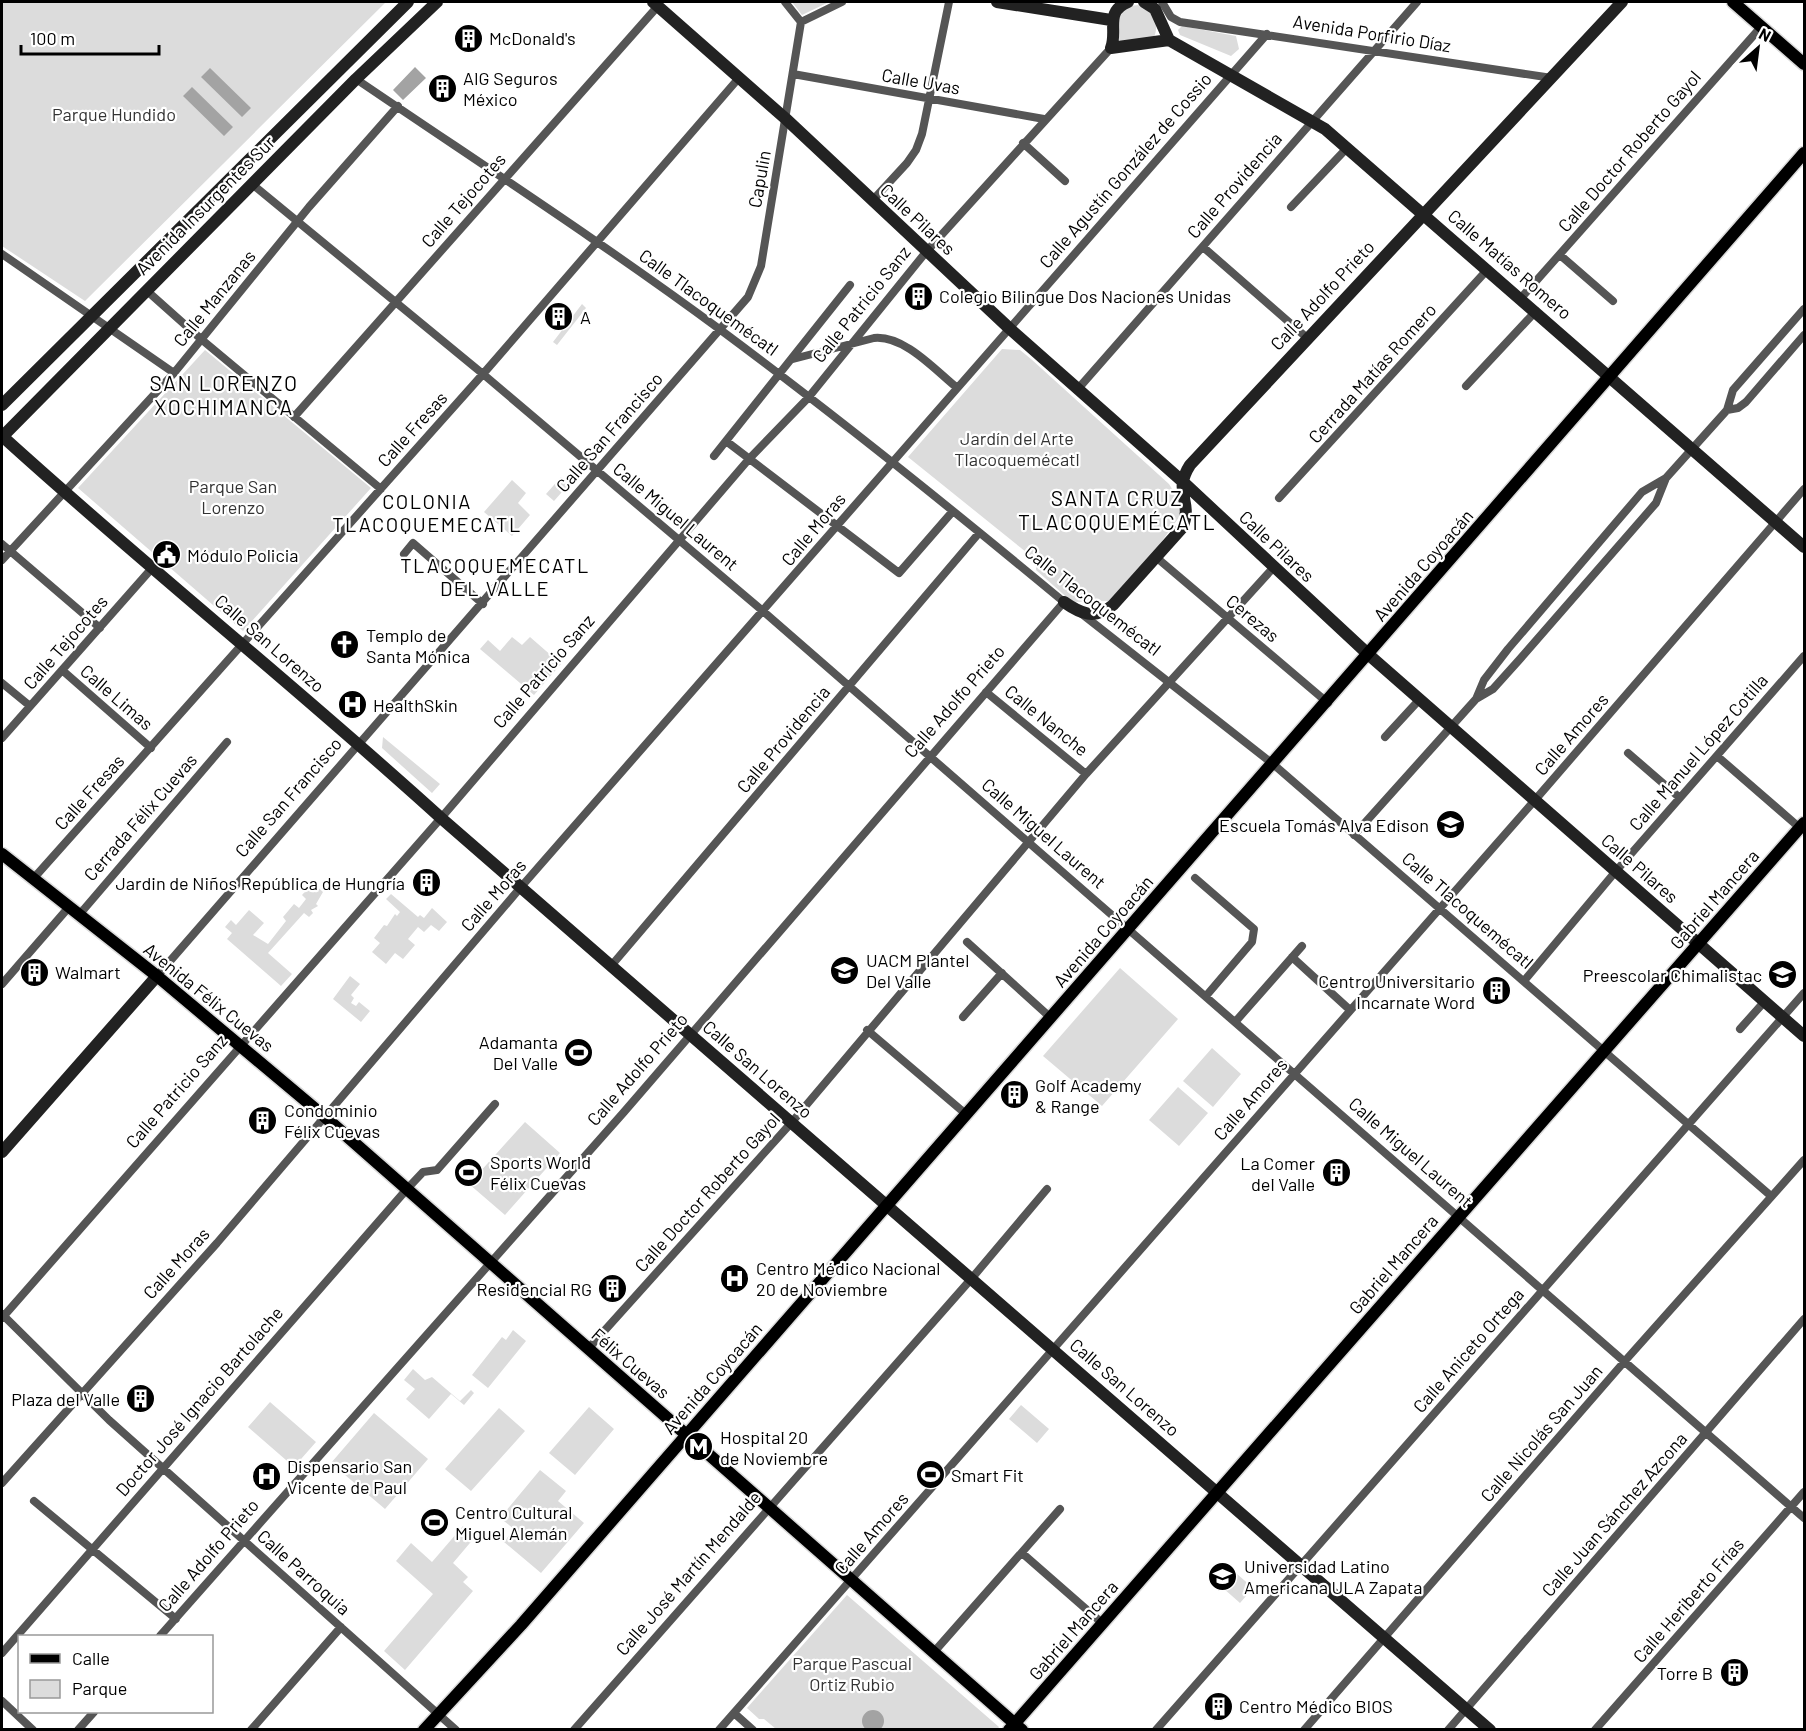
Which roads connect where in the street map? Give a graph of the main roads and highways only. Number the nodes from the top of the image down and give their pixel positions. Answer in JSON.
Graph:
{"nodes":[{"id":1,"x":1733,"y":2,"type":"edge"},
{"id":2,"x":1804,"y":64,"type":"edge"},
{"id":3,"x":1804,"y":153,"type":"edge"},
{"id":4,"x":1802,"y":825,"type":"edge"},
{"id":5,"x":2,"y":854,"type":"edge"},
{"id":6,"x":325,"y":1117,"type":"joint"},
{"id":7,"x":686,"y":1435,"type":"junction"},
{"id":8,"x":1015,"y":1727,"type":"edge"},
{"id":9,"x":424,"y":1730,"type":"edge"}],
"edges":[{"from":1,"to":2,"type":"main road"},
{"from":3,"to":7,"type":"main road","name":"Avenida Coyoacán"},
{"from":4,"to":8,"type":"main road","name":"Gabriel Mancera"},
{"from":5,"to":6,"type":"main road","name":"Avenida Félix Cuevas"},
{"from":6,"to":7,"type":"main road","name":"Félix Cuevas"},
{"from":7,"to":8,"type":"main road","name":"Félix Cuevas"},
{"from":7,"to":9,"type":"main road","name":"Avenida Coyoacán"}]}
